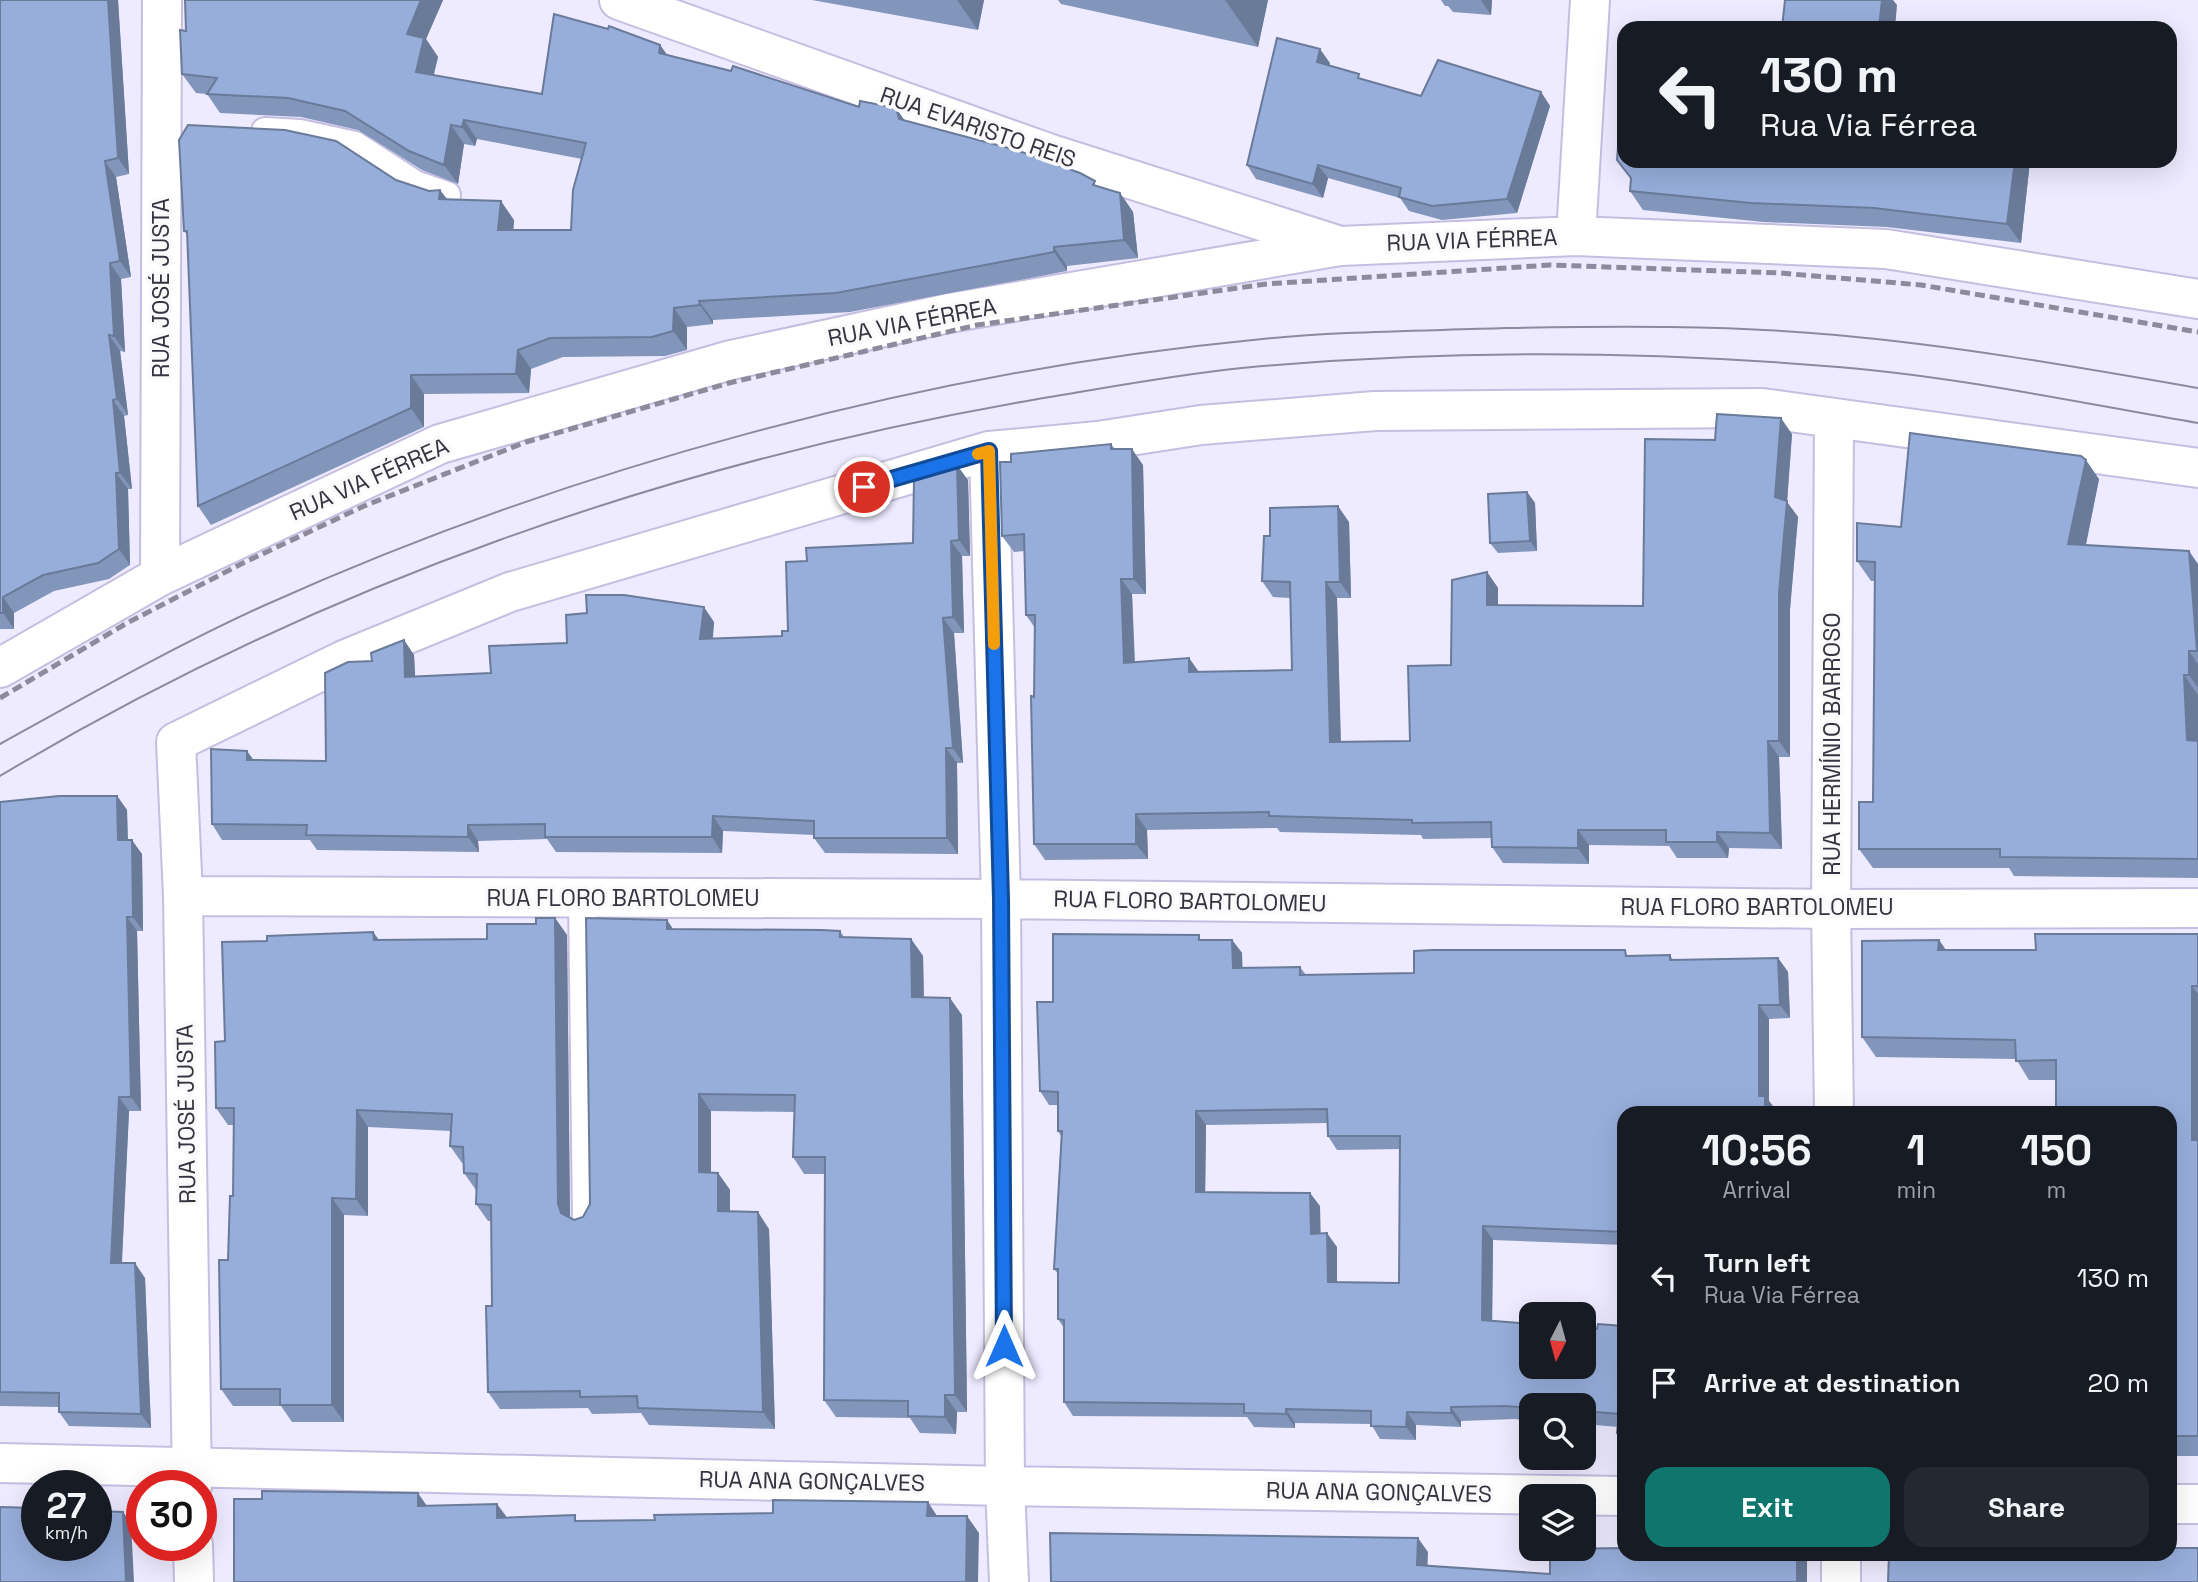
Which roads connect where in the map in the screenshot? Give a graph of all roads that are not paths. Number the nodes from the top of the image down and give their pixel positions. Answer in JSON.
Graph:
{"nodes":[{"id":1,"x":162,"y":0,"type":"edge"},
{"id":2,"x":619,"y":0,"type":"edge"},
{"id":3,"x":1590,"y":0,"type":"edge"},
{"id":4,"x":244,"y":130,"type":"edge"},
{"id":5,"x":447,"y":195,"type":"dead end"},
{"id":6,"x":1576,"y":236,"type":"junction"},
{"id":7,"x":1340,"y":246,"type":"junction"},
{"id":8,"x":2198,"y":299,"type":"edge"},
{"id":9,"x":1834,"y":418,"type":"junction"},
{"id":10,"x":989,"y":451,"type":"junction"},
{"id":11,"x":2198,"y":468,"type":"edge"},
{"id":12,"x":160,"y":576,"type":"junction"},
{"id":13,"x":0,"y":668,"type":"edge"},
{"id":14,"x":183,"y":896,"type":"junction"},
{"id":15,"x":582,"y":897,"type":"junction"},
{"id":16,"x":1001,"y":899,"type":"junction"},
{"id":17,"x":2198,"y":908,"type":"edge"},
{"id":18,"x":1830,"y":909,"type":"junction"},
{"id":19,"x":1834,"y":1106,"type":"edge"},
{"id":20,"x":586,"y":1222,"type":"edge"},
{"id":21,"x":0,"y":1462,"type":"edge"},
{"id":22,"x":192,"y":1470,"type":"edge"},
{"id":23,"x":126,"y":1471,"type":"edge"},
{"id":24,"x":217,"y":1476,"type":"edge"},
{"id":25,"x":1005,"y":1486,"type":"junction"},
{"id":26,"x":1617,"y":1496,"type":"edge"},
{"id":27,"x":2177,"y":1504,"type":"edge"},
{"id":28,"x":2198,"y":1504,"type":"edge"},
{"id":29,"x":193,"y":1561,"type":"edge"},
{"id":30,"x":1841,"y":1561,"type":"edge"},
{"id":31,"x":194,"y":1582,"type":"edge"},
{"id":32,"x":1009,"y":1582,"type":"edge"},
{"id":33,"x":1841,"y":1582,"type":"edge"}],
"edges":[{"from":1,"to":12,"type":"street","name":"RUA JOSÉ JUSTA"},
{"from":2,"to":7,"type":"street","name":"RUA EVARISTO REIS"},
{"from":3,"to":6,"type":"street"},
{"from":4,"to":5,"type":"lane"},
{"from":6,"to":7,"type":"street","name":"RUA VIA FÉRREA"},
{"from":6,"to":8,"type":"street","name":"RUA VIA FÉRREA"},
{"from":7,"to":12,"type":"street","name":"RUA VIA FÉRREA"},
{"from":9,"to":10,"type":"street"},
{"from":9,"to":11,"type":"street"},
{"from":9,"to":18,"type":"street","name":"RUA HERMÍNIO BARROSO"},
{"from":10,"to":14,"type":"street","name":"RUA JOSÉ JUSTA"},
{"from":10,"to":16,"type":"street"},
{"from":12,"to":13,"type":"street","name":"RUA VIA FÉRREA"},
{"from":14,"to":15,"type":"street","name":"RUA FLORO BARTOLOMEU"},
{"from":14,"to":22,"type":"street","name":"RUA JOSÉ JUSTA"},
{"from":15,"to":16,"type":"street","name":"RUA FLORO BARTOLOMEU"},
{"from":15,"to":20,"type":"lane"},
{"from":16,"to":18,"type":"street","name":"RUA FLORO BARTOLOMEU"},
{"from":16,"to":25,"type":"street"},
{"from":17,"to":18,"type":"street","name":"RUA FLORO BARTOLOMEU"},
{"from":18,"to":19,"type":"street","name":"RUA HERMÍNIO BARROSO"},
{"from":21,"to":23,"type":"street","name":"RUA ANA GONÇALVES"},
{"from":24,"to":25,"type":"street","name":"RUA ANA GONÇALVES"},
{"from":25,"to":26,"type":"street","name":"RUA ANA GONÇALVES"},
{"from":25,"to":32,"type":"street"},
{"from":27,"to":28,"type":"street"},
{"from":29,"to":31,"type":"street"},
{"from":30,"to":33,"type":"street"}]}
